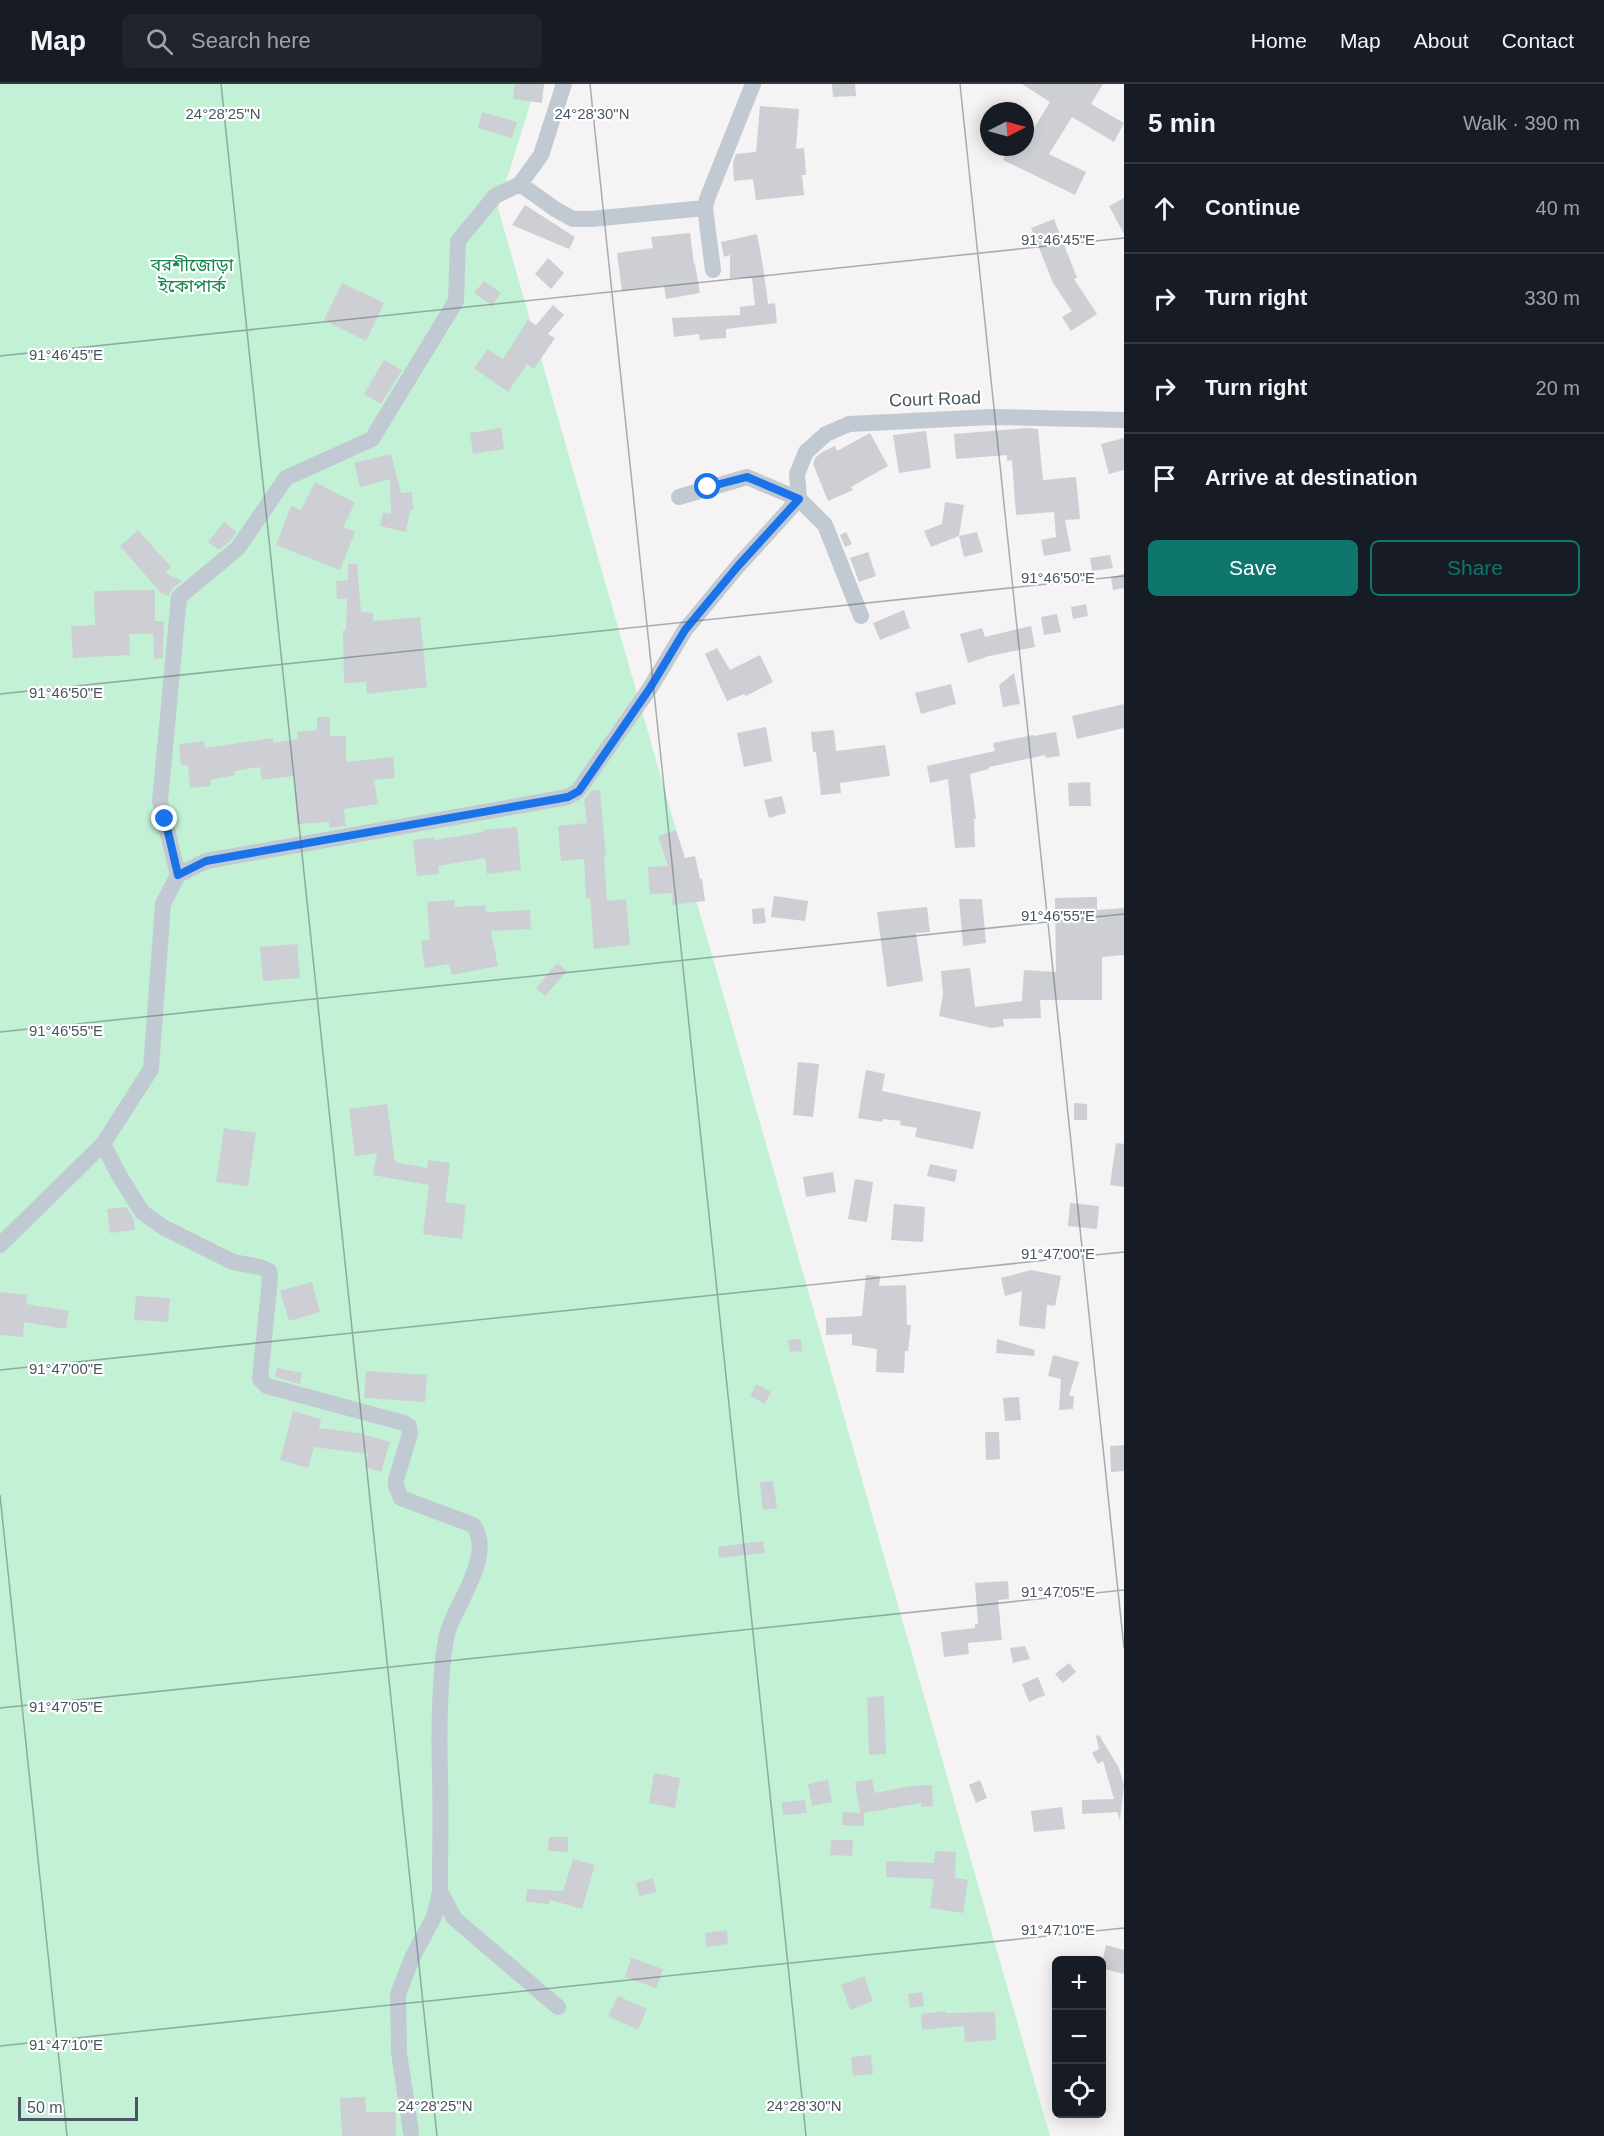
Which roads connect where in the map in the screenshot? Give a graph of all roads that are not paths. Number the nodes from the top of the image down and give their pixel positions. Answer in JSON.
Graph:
{"nodes":[{"id":1,"x":564,"y":84,"type":"edge"},
{"id":2,"x":753,"y":84,"type":"edge"},
{"id":3,"x":520,"y":184,"type":"junction"},
{"id":4,"x":705,"y":208,"type":"junction"},
{"id":5,"x":712,"y":270,"type":"dead end"},
{"id":6,"x":1124,"y":420,"type":"edge"},
{"id":7,"x":679,"y":496,"type":"dead end"},
{"id":8,"x":799,"y":499,"type":"junction"},
{"id":9,"x":861,"y":616,"type":"dead end"},
{"id":10,"x":178,"y":875,"type":"junction"},
{"id":11,"x":104,"y":1144,"type":"junction"},
{"id":12,"x":0,"y":1245,"type":"edge"},
{"id":13,"x":440,"y":1891,"type":"junction"},
{"id":14,"x":558,"y":2007,"type":"dead end"},
{"id":15,"x":411,"y":2132,"type":"dead end"}],
"edges":[{"from":1,"to":3,"type":"street"},
{"from":2,"to":4,"type":"street"},
{"from":3,"to":4,"type":"street"},
{"from":3,"to":10,"type":"street"},
{"from":4,"to":5,"type":"street"},
{"from":6,"to":8,"type":"street","name":"Court Road"},
{"from":7,"to":8,"type":"street"},
{"from":8,"to":9,"type":"street"},
{"from":8,"to":10,"type":"street"},
{"from":10,"to":11,"type":"street"},
{"from":11,"to":12,"type":"street"},
{"from":11,"to":13,"type":"street"},
{"from":13,"to":14,"type":"street"},
{"from":13,"to":15,"type":"street"}]}
